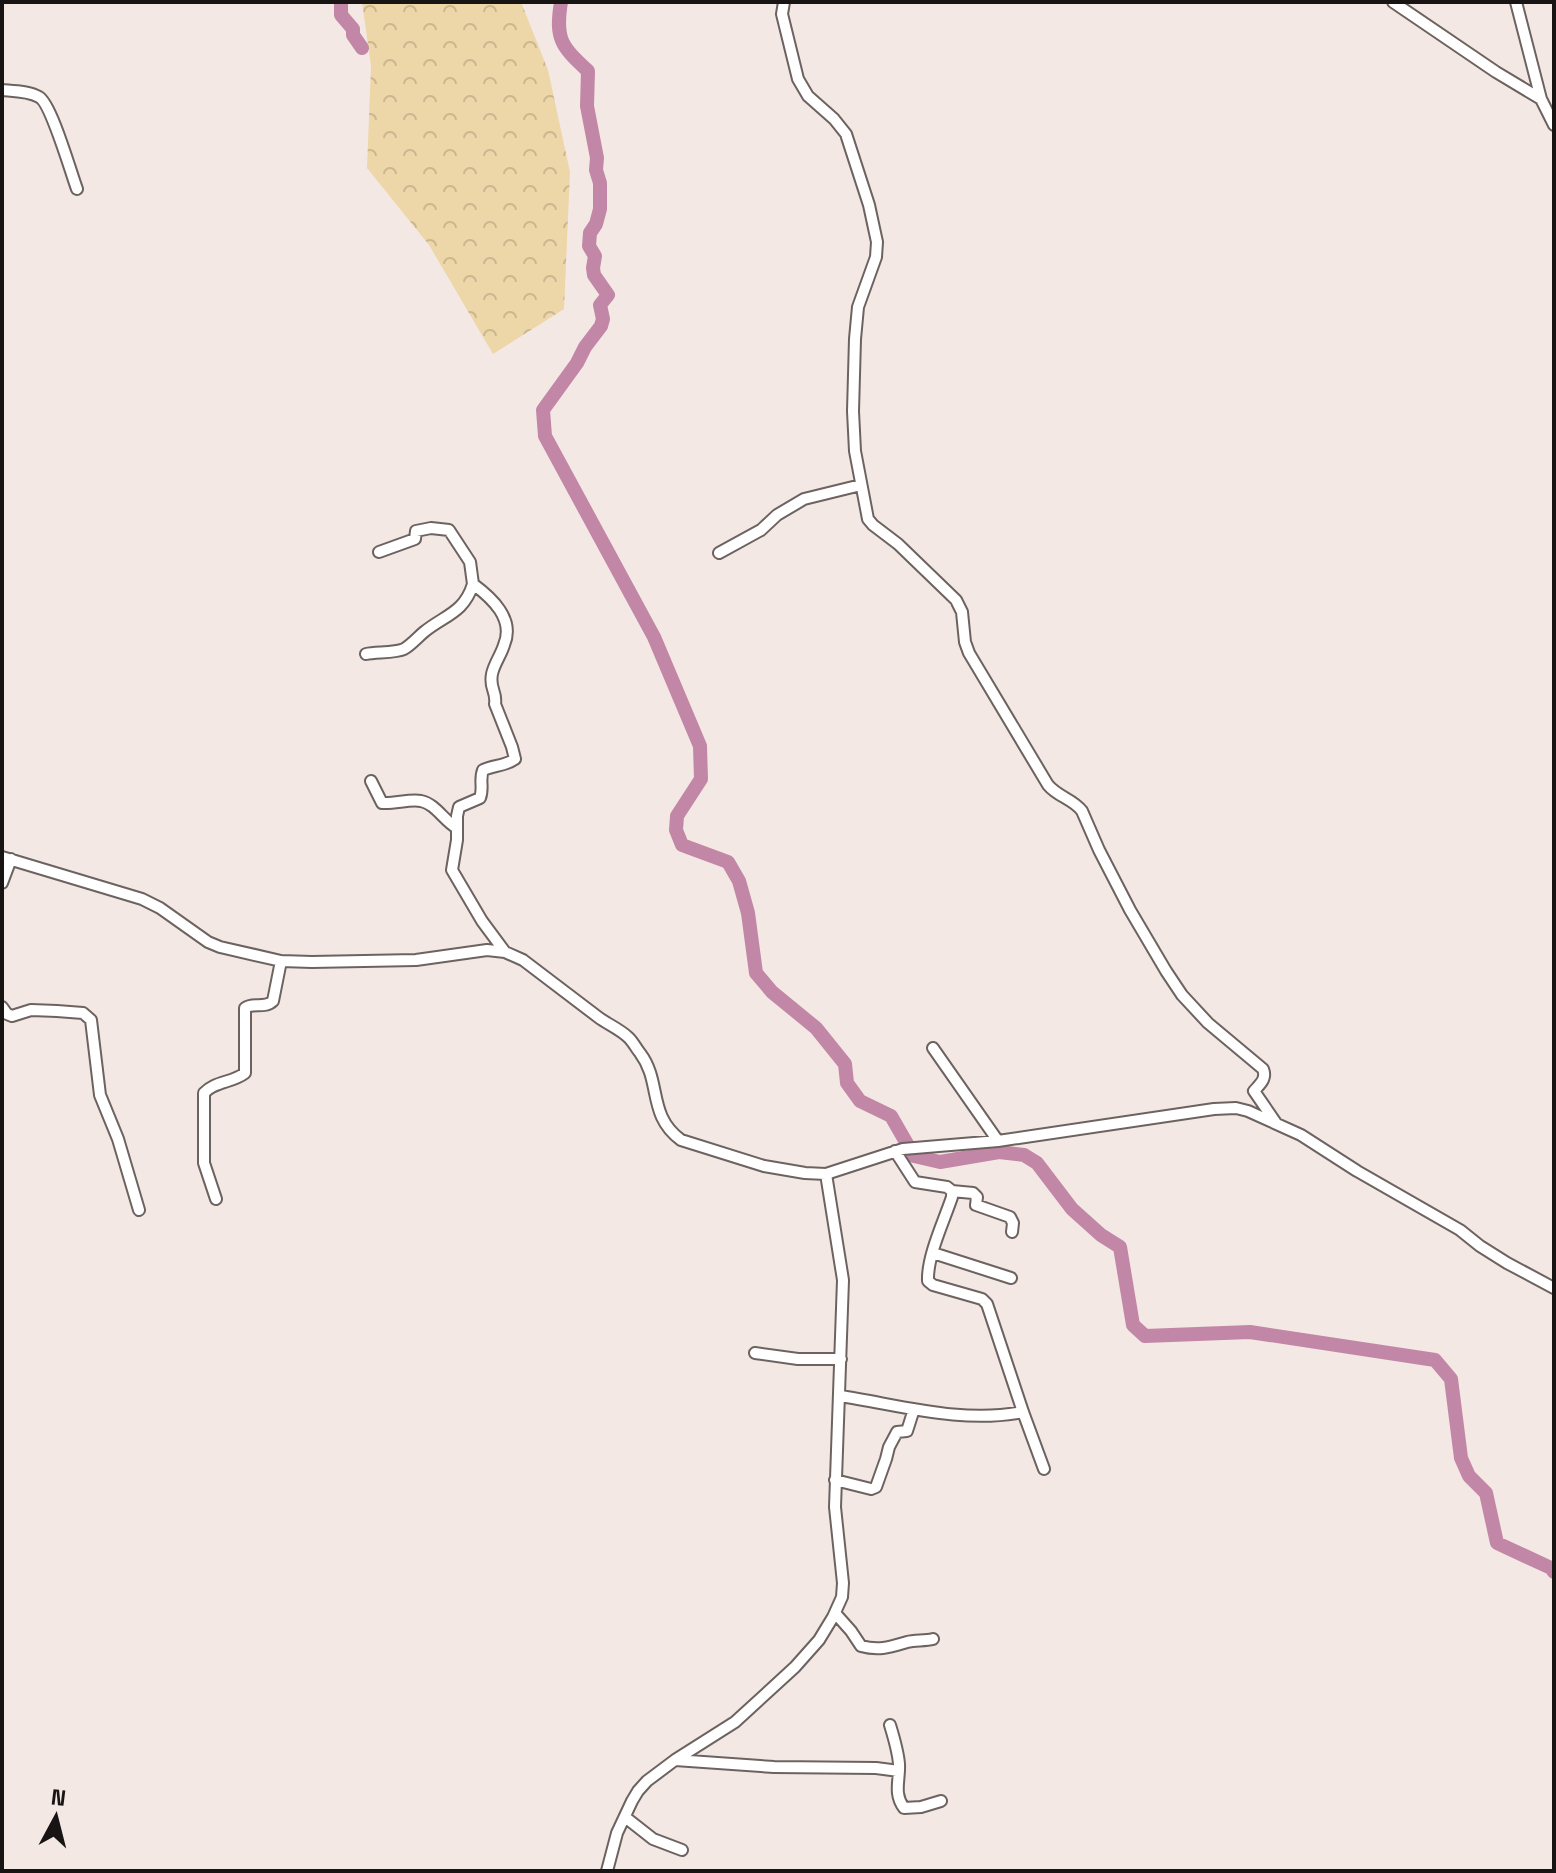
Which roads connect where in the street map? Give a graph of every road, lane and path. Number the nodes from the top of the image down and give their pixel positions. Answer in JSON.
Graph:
{"nodes":[{"id":1,"x":784,"y":2,"type":"edge"},
{"id":2,"x":1393,"y":2,"type":"edge"},
{"id":3,"x":1516,"y":2,"type":"edge"},
{"id":4,"x":2,"y":90,"type":"edge"},
{"id":5,"x":1541,"y":99,"type":"junction"},
{"id":6,"x":1553,"y":120,"type":"edge"},
{"id":7,"x":77,"y":189,"type":"dead end"},
{"id":8,"x":861,"y":485,"type":"junction"},
{"id":9,"x":379,"y":552,"type":"dead end"},
{"id":10,"x":719,"y":553,"type":"dead end"},
{"id":11,"x":473,"y":584,"type":"junction"},
{"id":12,"x":366,"y":654,"type":"dead end"},
{"id":13,"x":371,"y":781,"type":"dead end"},
{"id":14,"x":457,"y":828,"type":"junction"},
{"id":15,"x":6,"y":858,"type":"edge"},
{"id":16,"x":2,"y":883,"type":"edge"},
{"id":17,"x":505,"y":952,"type":"junction"},
{"id":18,"x":281,"y":961,"type":"junction"},
{"id":19,"x":2,"y":1007,"type":"edge"},
{"id":20,"x":933,"y":1048,"type":"dead end"},
{"id":21,"x":1277,"y":1124,"type":"junction"},
{"id":22,"x":998,"y":1141,"type":"junction"},
{"id":23,"x":899,"y":1150,"type":"junction"},
{"id":24,"x":826,"y":1174,"type":"junction"},
{"id":25,"x":952,"y":1191,"type":"junction"},
{"id":26,"x":216,"y":1199,"type":"dead end"},
{"id":27,"x":139,"y":1210,"type":"dead end"},
{"id":28,"x":1012,"y":1232,"type":"dead end"},
{"id":29,"x":933,"y":1253,"type":"junction"},
{"id":30,"x":1011,"y":1278,"type":"dead end"},
{"id":31,"x":1554,"y":1288,"type":"edge"},
{"id":32,"x":755,"y":1353,"type":"dead end"},
{"id":33,"x":841,"y":1359,"type":"junction"},
{"id":34,"x":840,"y":1396,"type":"junction"},
{"id":35,"x":914,"y":1409,"type":"junction"},
{"id":36,"x":1023,"y":1412,"type":"junction"},
{"id":37,"x":1044,"y":1469,"type":"dead end"},
{"id":38,"x":835,"y":1480,"type":"junction"},
{"id":39,"x":835,"y":1613,"type":"junction"},
{"id":40,"x":933,"y":1639,"type":"dead end"},
{"id":41,"x":890,"y":1725,"type":"dead end"},
{"id":42,"x":675,"y":1760,"type":"junction"},
{"id":43,"x":899,"y":1771,"type":"junction"},
{"id":44,"x":941,"y":1801,"type":"dead end"},
{"id":45,"x":625,"y":1817,"type":"junction"},
{"id":46,"x":682,"y":1850,"type":"dead end"},
{"id":47,"x":607,"y":1871,"type":"edge"}],
"edges":[{"from":1,"to":8,"type":"street"},
{"from":2,"to":5,"type":"street"},
{"from":3,"to":5,"type":"street"},
{"from":4,"to":7,"type":"street"},
{"from":5,"to":6,"type":"street"},
{"from":8,"to":10,"type":"street"},
{"from":8,"to":21,"type":"street"},
{"from":9,"to":11,"type":"street"},
{"from":11,"to":12,"type":"street"},
{"from":11,"to":14,"type":"street"},
{"from":13,"to":14,"type":"street"},
{"from":14,"to":17,"type":"street"},
{"from":15,"to":16,"type":"street"},
{"from":15,"to":18,"type":"street"},
{"from":17,"to":18,"type":"street"},
{"from":17,"to":24,"type":"street"},
{"from":18,"to":26,"type":"street"},
{"from":19,"to":27,"type":"street"},
{"from":20,"to":22,"type":"street"},
{"from":21,"to":22,"type":"street"},
{"from":21,"to":31,"type":"street"},
{"from":22,"to":23,"type":"street"},
{"from":23,"to":24,"type":"street"},
{"from":23,"to":25,"type":"street"},
{"from":24,"to":33,"type":"street"},
{"from":25,"to":28,"type":"street"},
{"from":25,"to":29,"type":"street"},
{"from":29,"to":30,"type":"street"},
{"from":29,"to":36,"type":"street"},
{"from":32,"to":33,"type":"street"},
{"from":33,"to":34,"type":"street"},
{"from":34,"to":35,"type":"street"},
{"from":34,"to":38,"type":"street"},
{"from":35,"to":36,"type":"street"},
{"from":35,"to":38,"type":"street"},
{"from":36,"to":37,"type":"street"},
{"from":38,"to":39,"type":"street"},
{"from":39,"to":40,"type":"street"},
{"from":39,"to":42,"type":"street"},
{"from":41,"to":43,"type":"street"},
{"from":42,"to":43,"type":"street"},
{"from":42,"to":45,"type":"street"},
{"from":43,"to":44,"type":"street"},
{"from":45,"to":46,"type":"street"},
{"from":45,"to":47,"type":"street"}]}
